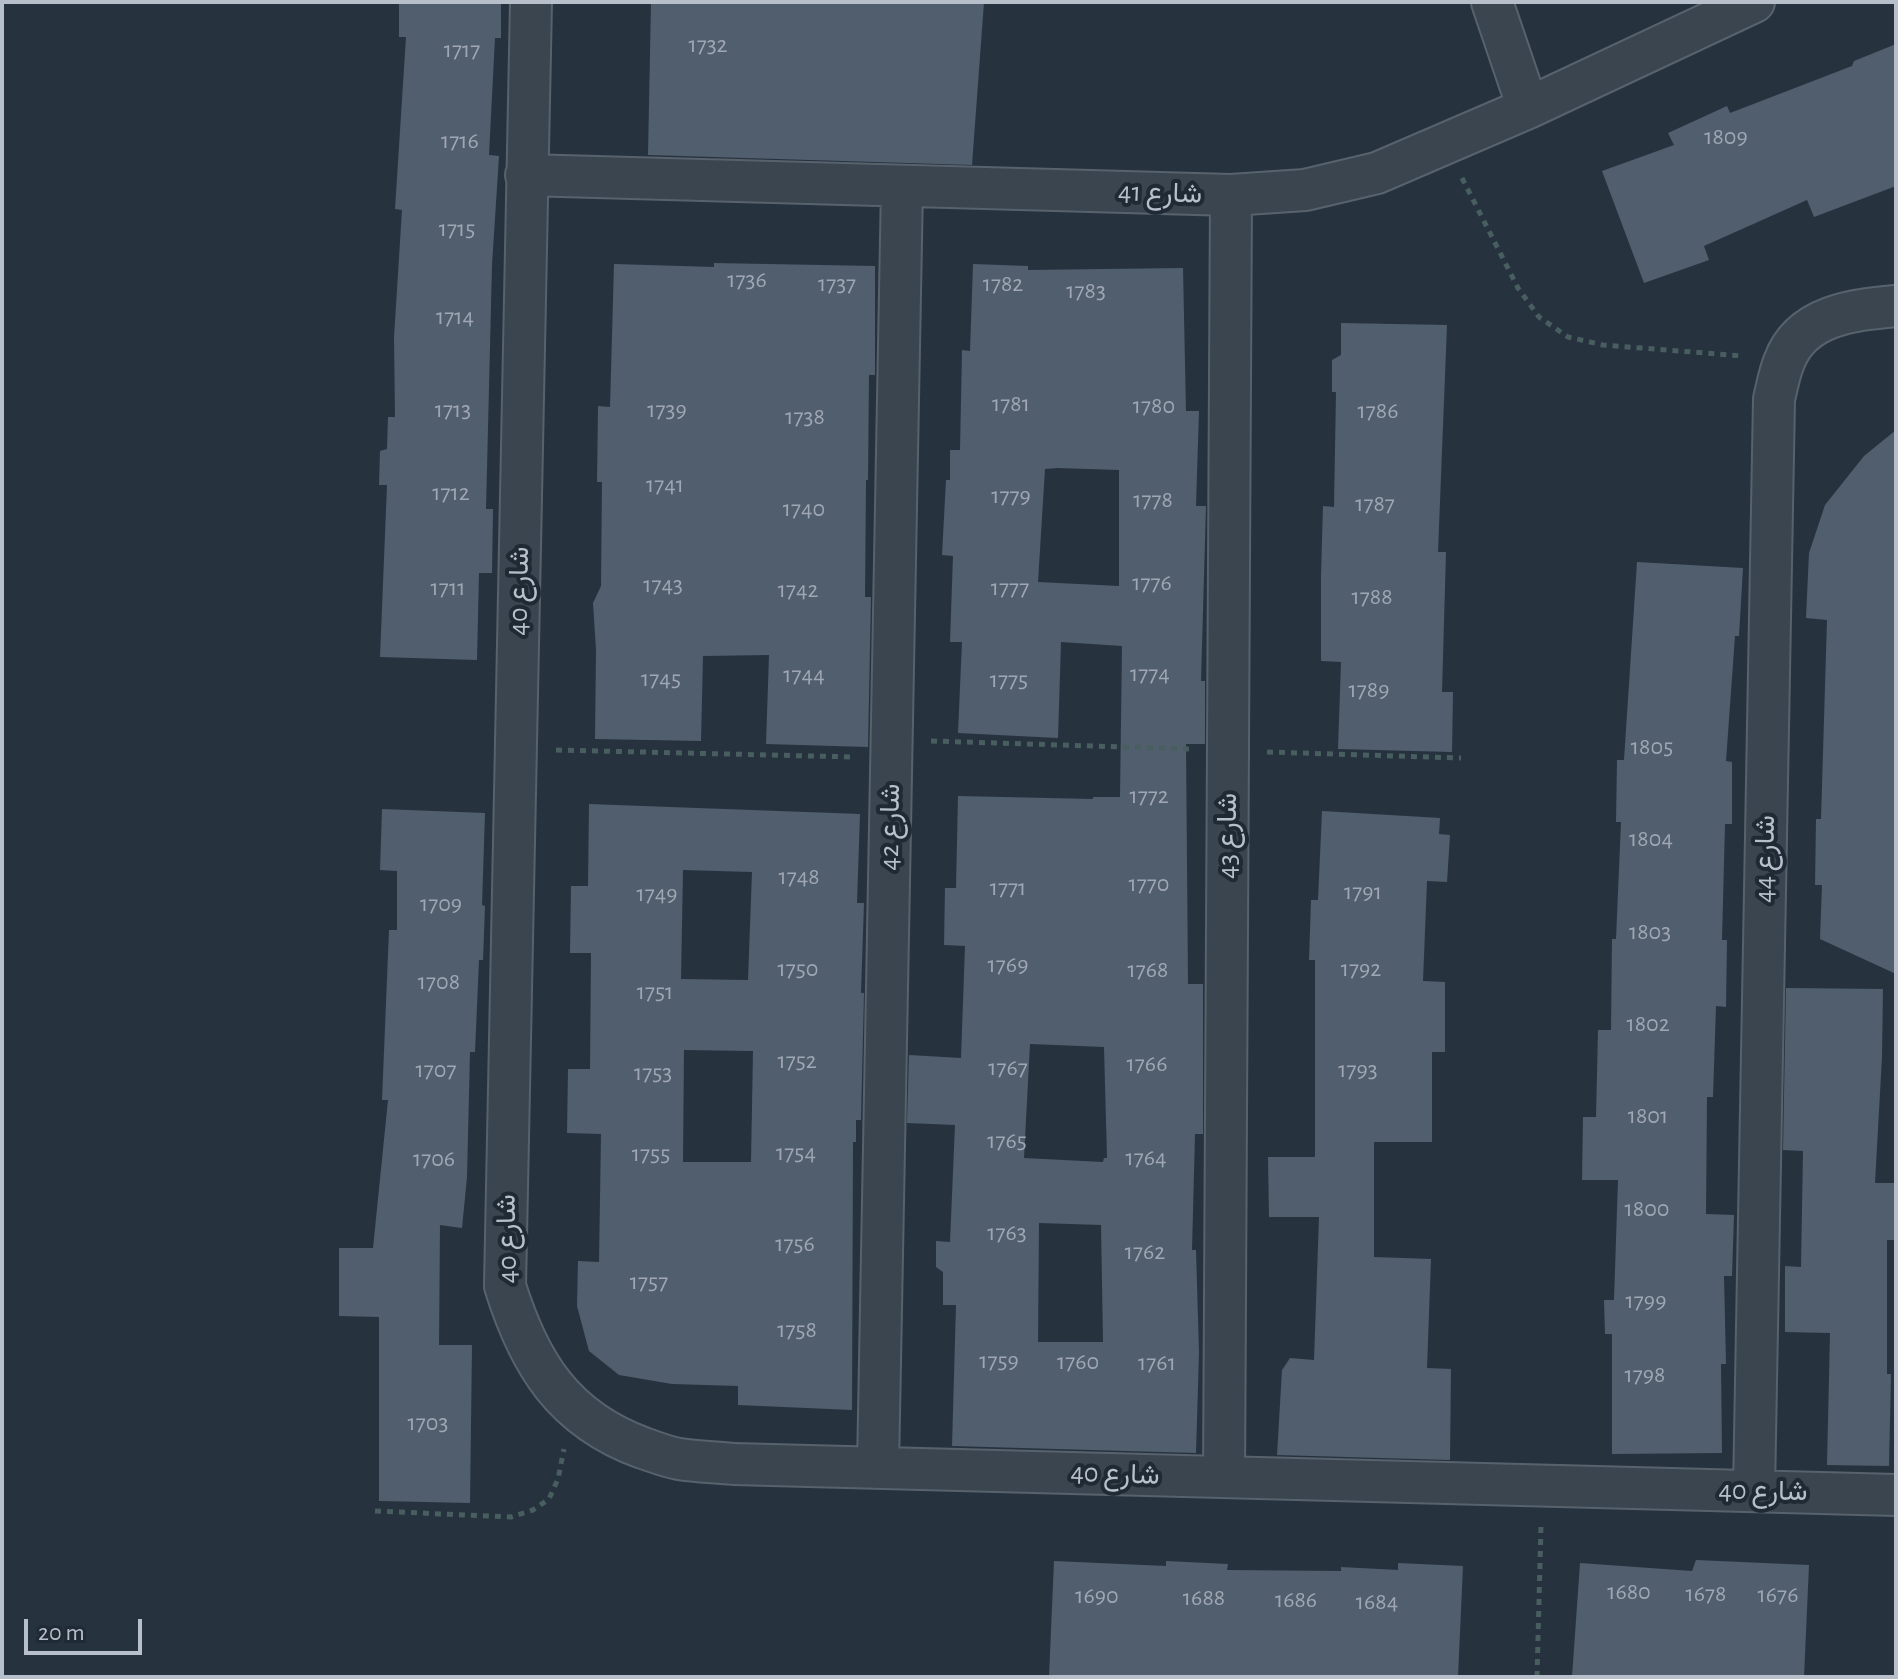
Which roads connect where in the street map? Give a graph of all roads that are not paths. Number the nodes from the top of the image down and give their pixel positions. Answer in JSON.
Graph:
{"nodes":[{"id":1,"x":531,"y":2,"type":"edge"},
{"id":2,"x":1492,"y":2,"type":"edge"},
{"id":3,"x":1754,"y":2,"type":"edge"},
{"id":4,"x":1528,"y":108,"type":"junction"},
{"id":5,"x":526,"y":175,"type":"junction"},
{"id":6,"x":902,"y":186,"type":"junction"},
{"id":7,"x":1231,"y":195,"type":"junction"},
{"id":8,"x":1896,"y":306,"type":"edge"},
{"id":9,"x":878,"y":1467,"type":"junction"},
{"id":10,"x":1224,"y":1477,"type":"junction"},
{"id":11,"x":1754,"y":1491,"type":"junction"},
{"id":12,"x":1896,"y":1495,"type":"edge"}],
"edges":[{"from":1,"to":5,"type":"street","name":"شارع 40"},
{"from":2,"to":4,"type":"street"},
{"from":3,"to":4,"type":"street","name":"شارع 41"},
{"from":4,"to":7,"type":"street","name":"شارع 41"},
{"from":5,"to":6,"type":"street","name":"شارع 41"},
{"from":5,"to":9,"type":"street","name":"شارع 40"},
{"from":6,"to":7,"type":"street","name":"شارع 41"},
{"from":6,"to":9,"type":"street","name":"شارع 42"},
{"from":7,"to":10,"type":"street","name":"شارع 43"},
{"from":8,"to":11,"type":"street","name":"شارع 44"},
{"from":9,"to":10,"type":"street","name":"شارع 40"},
{"from":10,"to":11,"type":"street","name":"شارع 40"},
{"from":11,"to":12,"type":"street","name":"شارع 40"}]}
